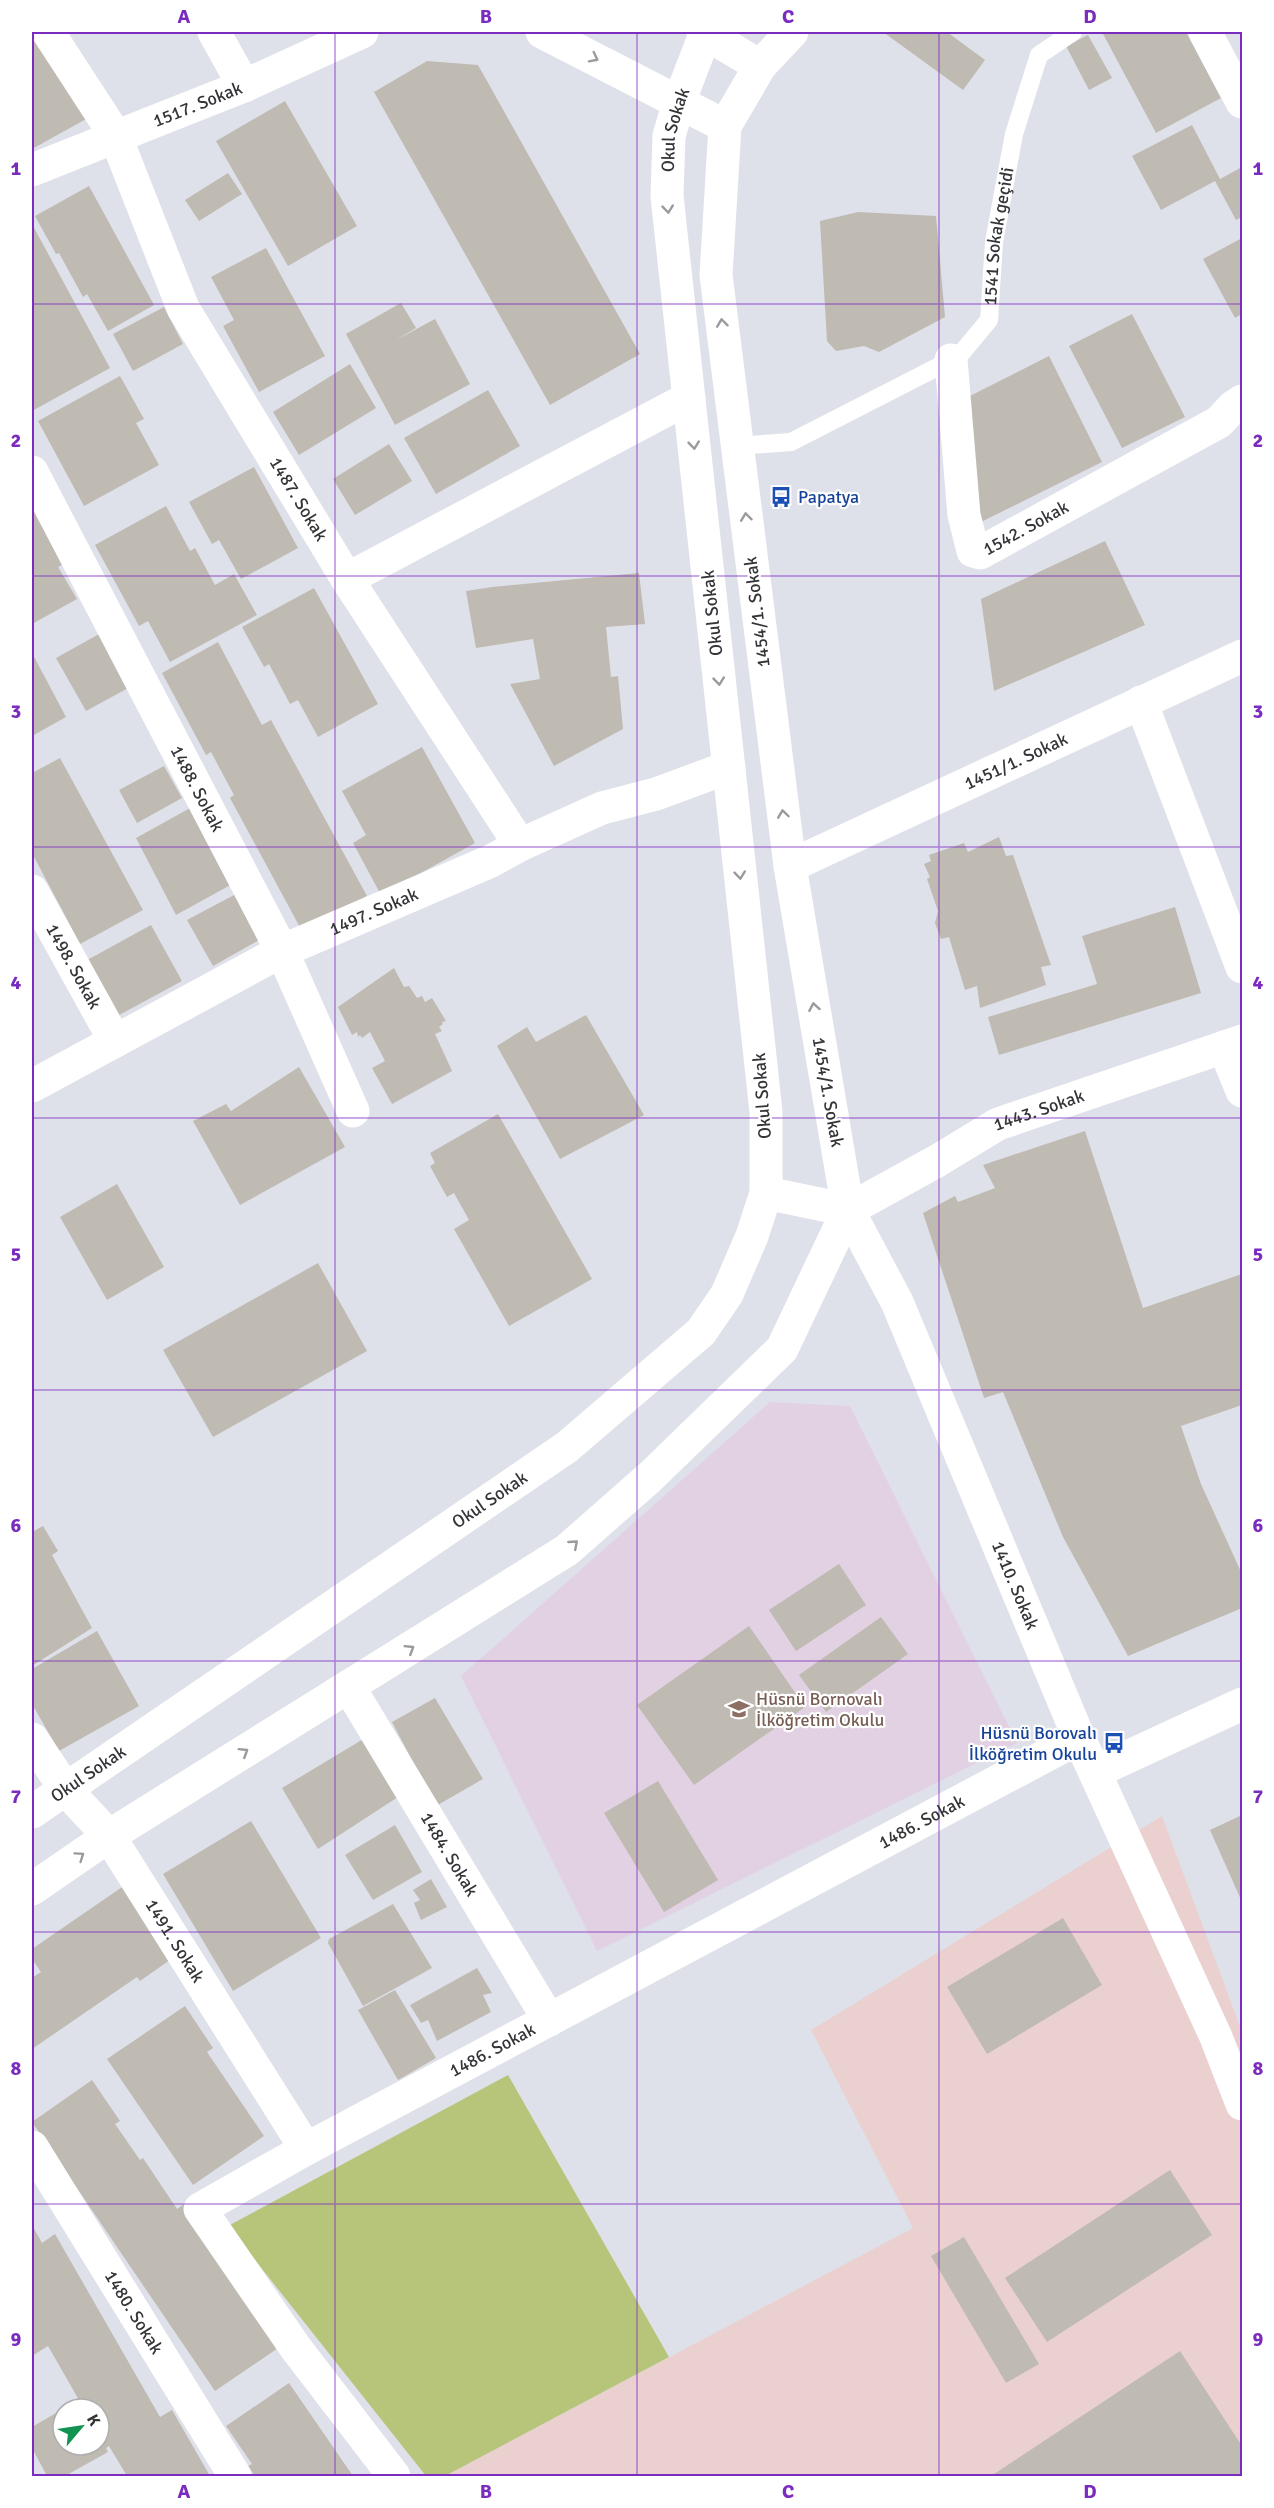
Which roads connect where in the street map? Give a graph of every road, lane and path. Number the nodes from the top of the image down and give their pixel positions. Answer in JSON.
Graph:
{"nodes":[{"id":1,"x":48,"y":32,"type":"edge"},
{"id":2,"x":213,"y":32,"type":"edge"},
{"id":3,"x":362,"y":32,"type":"edge"},
{"id":4,"x":542,"y":32,"type":"edge"},
{"id":5,"x":705,"y":32,"type":"edge"},
{"id":6,"x":792,"y":32,"type":"edge"},
{"id":7,"x":1073,"y":32,"type":"edge"},
{"id":8,"x":1212,"y":34,"type":"edge"},
{"id":9,"x":760,"y":66,"type":"junction"},
{"id":10,"x":244,"y":86,"type":"junction"},
{"id":11,"x":679,"y":102,"type":"junction"},
{"id":12,"x":1242,"y":102,"type":"edge"},
{"id":13,"x":725,"y":126,"type":"junction"},
{"id":14,"x":115,"y":135,"type":"junction"},
{"id":15,"x":32,"y":170,"type":"edge"},
{"id":16,"x":951,"y":360,"type":"junction"},
{"id":17,"x":689,"y":398,"type":"junction"},
{"id":18,"x":1242,"y":401,"type":"edge"},
{"id":19,"x":737,"y":446,"type":"junction"},
{"id":20,"x":32,"y":472,"type":"edge"},
{"id":21,"x":347,"y":579,"type":"junction"},
{"id":22,"x":1242,"y":656,"type":"edge"},
{"id":23,"x":1141,"y":702,"type":"junction"},
{"id":24,"x":729,"y":767,"type":"junction"},
{"id":25,"x":520,"y":845,"type":"junction"},
{"id":26,"x":790,"y":866,"type":"junction"},
{"id":27,"x":32,"y":891,"type":"edge"},
{"id":28,"x":282,"y":951,"type":"junction"},
{"id":29,"x":1242,"y":967,"type":"edge"},
{"id":30,"x":115,"y":1041,"type":"junction"},
{"id":31,"x":1233,"y":1044,"type":"edge"},
{"id":32,"x":32,"y":1086,"type":"edge"},
{"id":33,"x":1242,"y":1091,"type":"edge"},
{"id":34,"x":353,"y":1111,"type":"dead end"},
{"id":35,"x":766,"y":1193,"type":"junction"},
{"id":36,"x":848,"y":1210,"type":"junction"},
{"id":37,"x":349,"y":1687,"type":"junction"},
{"id":38,"x":1242,"y":1704,"type":"edge"},
{"id":39,"x":1079,"y":1738,"type":"junction"},
{"id":40,"x":32,"y":1739,"type":"edge"},
{"id":41,"x":1095,"y":1772,"type":"junction"},
{"id":42,"x":66,"y":1790,"type":"junction"},
{"id":43,"x":32,"y":1812,"type":"edge"},
{"id":44,"x":109,"y":1836,"type":"junction"},
{"id":45,"x":32,"y":1889,"type":"edge"},
{"id":46,"x":549,"y":2020,"type":"junction"},
{"id":47,"x":1216,"y":2037,"type":"junction"},
{"id":48,"x":1242,"y":2070,"type":"edge"},
{"id":49,"x":1242,"y":2104,"type":"edge"},
{"id":50,"x":32,"y":2147,"type":"edge"},
{"id":51,"x":306,"y":2149,"type":"junction"},
{"id":52,"x":235,"y":2476,"type":"edge"},
{"id":53,"x":394,"y":2476,"type":"edge"}],
"edges":[{"from":1,"to":14,"type":"street","name":"1487. Sokak"},
{"from":2,"to":10,"type":"street"},
{"from":3,"to":10,"type":"street","name":"1517. Sokak"},
{"from":4,"to":11,"type":"street","one_way":true},
{"from":5,"to":9,"type":"street"},
{"from":5,"to":11,"type":"street","name":"Okul Sokak"},
{"from":6,"to":9,"type":"street","name":"1454/1. Sokak"},
{"from":7,"to":16,"type":"lane","name":"1541 Sokak geçidi"},
{"from":8,"to":12,"type":"street"},
{"from":9,"to":13,"type":"street","name":"1454/1. Sokak"},
{"from":10,"to":14,"type":"street","name":"1517. Sokak"},
{"from":11,"to":13,"type":"street"},
{"from":11,"to":17,"type":"street","name":"Okul Sokak","one_way":true},
{"from":19,"to":13,"type":"street","name":"1454/1. Sokak","one_way":true},
{"from":14,"to":15,"type":"street","name":"1517. Sokak"},
{"from":14,"to":21,"type":"street","name":"1487. Sokak"},
{"from":16,"to":18,"type":"street","name":"1542. Sokak"},
{"from":16,"to":19,"type":"lane","name":"1541 Sokak geçidi"},
{"from":17,"to":21,"type":"street"},
{"from":17,"to":24,"type":"street","name":"Okul Sokak","one_way":true},
{"from":26,"to":19,"type":"street","name":"1454/1. Sokak","one_way":true},
{"from":20,"to":28,"type":"street","name":"1488. Sokak"},
{"from":21,"to":25,"type":"street","name":"1487. Sokak"},
{"from":22,"to":23,"type":"street","name":"1451/1. Sokak"},
{"from":23,"to":26,"type":"street","name":"1451/1. Sokak"},
{"from":23,"to":29,"type":"street"},
{"from":24,"to":25,"type":"street","name":"1497. Sokak"},
{"from":24,"to":35,"type":"street","name":"Okul Sokak","one_way":true},
{"from":25,"to":28,"type":"street","name":"1497. Sokak"},
{"from":36,"to":26,"type":"street","name":"1454/1. Sokak","one_way":true},
{"from":27,"to":30,"type":"street","name":"1498. Sokak"},
{"from":28,"to":30,"type":"street","name":"1497. Sokak"},
{"from":28,"to":34,"type":"street","name":"1488. Sokak"},
{"from":30,"to":32,"type":"street","name":"1497. Sokak"},
{"from":31,"to":33,"type":"street"},
{"from":31,"to":36,"type":"street","name":"1443. Sokak"},
{"from":35,"to":36,"type":"street"},
{"from":35,"to":42,"type":"street","name":"Okul Sokak"},
{"from":37,"to":36,"type":"street","one_way":true},
{"from":36,"to":39,"type":"street","name":"1410. Sokak"},
{"from":44,"to":37,"type":"street","one_way":true},
{"from":37,"to":46,"type":"street","name":"1484. Sokak"},
{"from":38,"to":41,"type":"street"},
{"from":39,"to":41,"type":"street","name":"1410. Sokak"},
{"from":39,"to":46,"type":"street","name":"1486. Sokak"},
{"from":40,"to":42,"type":"street","name":"1491. Sokak"},
{"from":41,"to":47,"type":"street","name":"1410. Sokak"},
{"from":42,"to":43,"type":"street","name":"Okul Sokak"},
{"from":42,"to":44,"type":"street","name":"1491. Sokak"},
{"from":45,"to":44,"type":"street","one_way":true},
{"from":44,"to":51,"type":"street","name":"1491. Sokak"},
{"from":46,"to":51,"type":"street","name":"1486. Sokak"},
{"from":47,"to":48,"type":"street","name":"1410. Sokak"},
{"from":47,"to":49,"type":"street","name":"1410. Sokak"},
{"from":50,"to":52,"type":"street","name":"1480. Sokak"},
{"from":51,"to":53,"type":"street","name":"1486. Sokak"}]}
